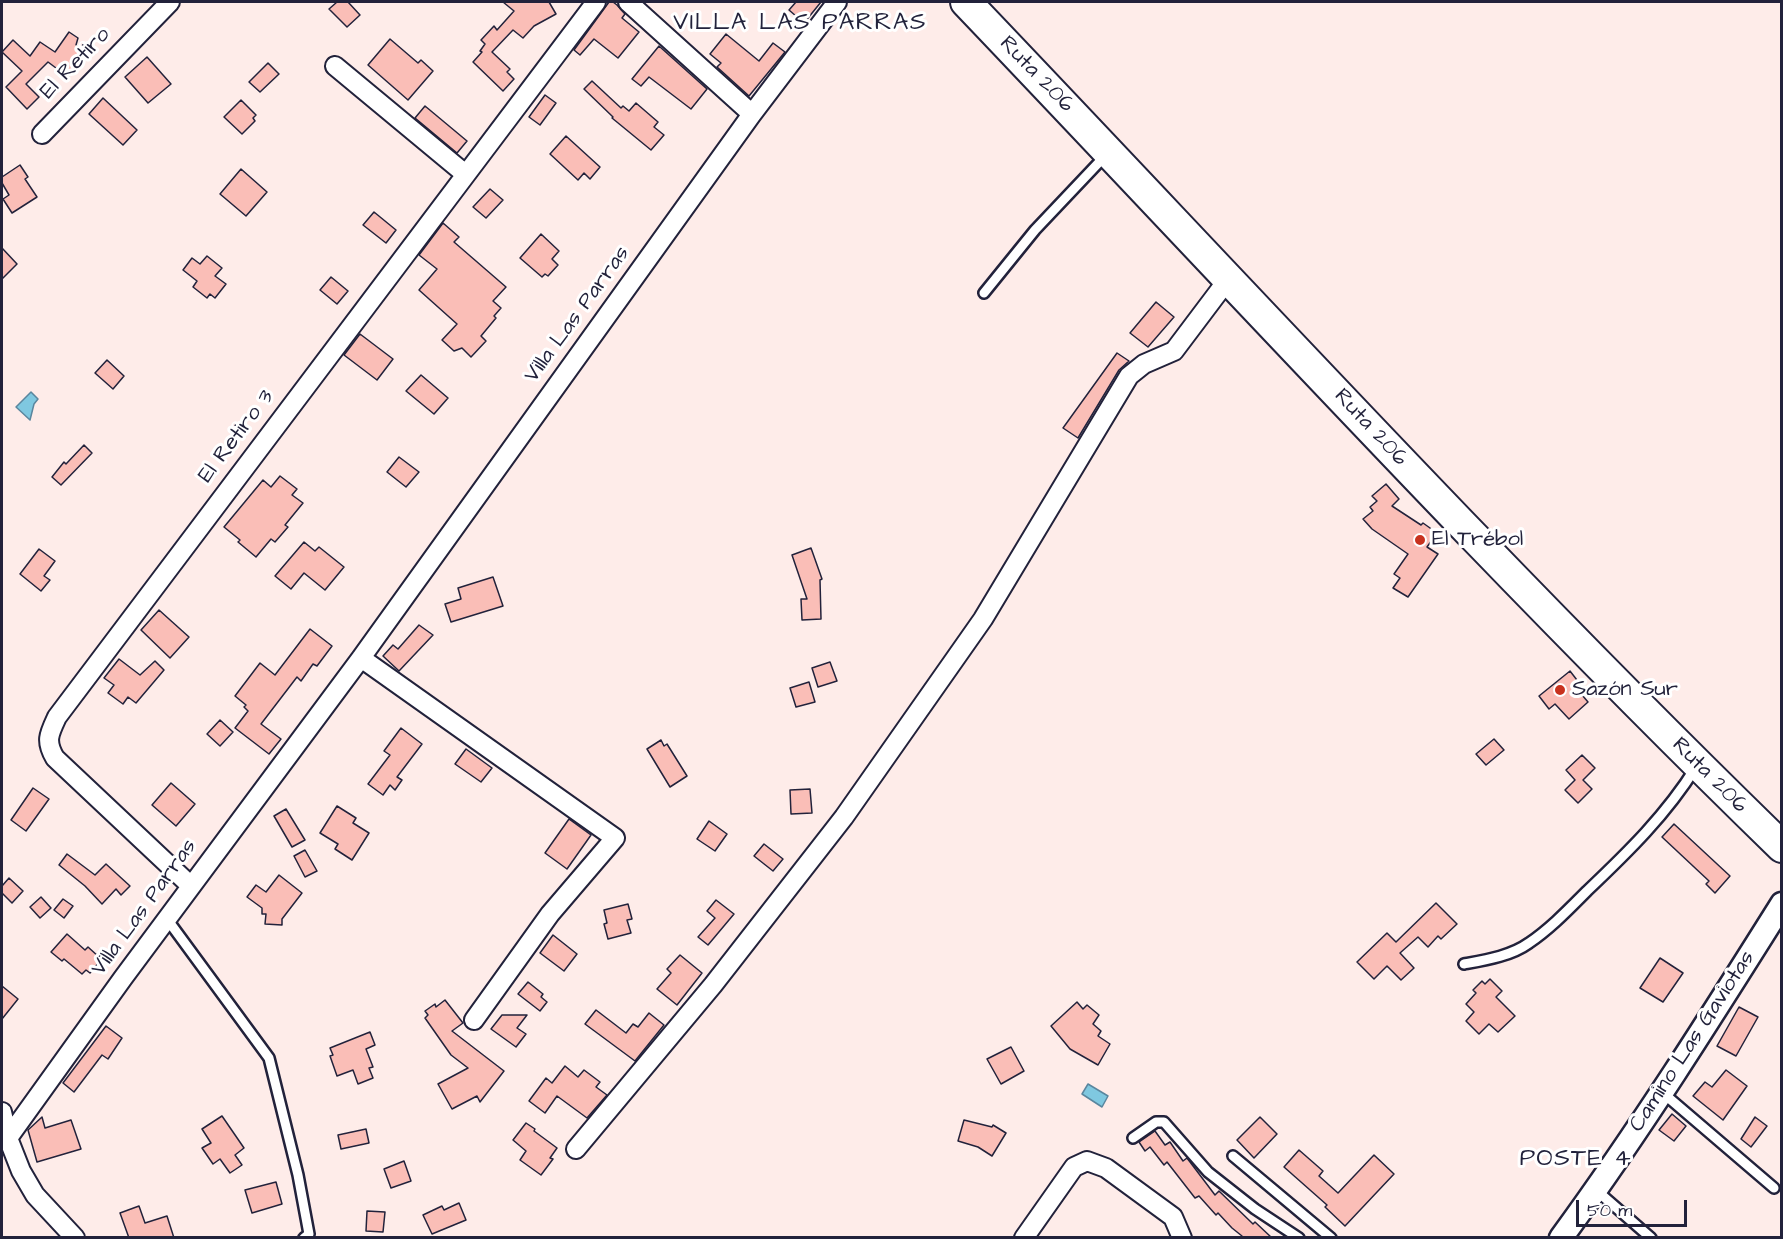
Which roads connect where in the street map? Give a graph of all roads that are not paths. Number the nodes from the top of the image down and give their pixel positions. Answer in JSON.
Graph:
{"nodes":[{"id":1,"x":170,"y":2,"type":"edge"},
{"id":2,"x":596,"y":2,"type":"edge"},
{"id":3,"x":628,"y":2,"type":"edge"},
{"id":4,"x":837,"y":2,"type":"edge"},
{"id":5,"x":966,"y":2,"type":"edge"},
{"id":6,"x":335,"y":66,"type":"dead end"},
{"id":7,"x":752,"y":114,"type":"junction"},
{"id":8,"x":42,"y":134,"type":"dead end"},
{"id":9,"x":1109,"y":152,"type":"junction"},
{"id":10,"x":464,"y":173,"type":"junction"},
{"id":11,"x":1229,"y":278,"type":"junction"},
{"id":12,"x":984,"y":293,"type":"dead end"},
{"id":13,"x":361,"y":658,"type":"junction"},
{"id":14,"x":1697,"y":765,"type":"junction"},
{"id":15,"x":1782,"y":847,"type":"edge"},
{"id":16,"x":191,"y":886,"type":"junction"},
{"id":17,"x":1782,"y":904,"type":"edge"},
{"id":18,"x":166,"y":919,"type":"junction"},
{"id":19,"x":1464,"y":964,"type":"dead end"},
{"id":20,"x":474,"y":1020,"type":"dead end"},
{"id":21,"x":1661,"y":1091,"type":"junction"},
{"id":22,"x":2,"y":1115,"type":"edge"},
{"id":23,"x":8,"y":1138,"type":"junction"},
{"id":24,"x":1133,"y":1138,"type":"dead end"},
{"id":25,"x":576,"y":1149,"type":"dead end"},
{"id":26,"x":1233,"y":1156,"type":"dead end"},
{"id":27,"x":1774,"y":1188,"type":"dead end"},
{"id":28,"x":1596,"y":1190,"type":"junction"},
{"id":29,"x":1568,"y":1235,"type":"edge"},
{"id":30,"x":308,"y":1236,"type":"edge"},
{"id":31,"x":75,"y":1238,"type":"edge"},
{"id":32,"x":1024,"y":1238,"type":"edge"},
{"id":33,"x":1182,"y":1238,"type":"edge"},
{"id":34,"x":1299,"y":1238,"type":"edge"},
{"id":35,"x":1331,"y":1238,"type":"edge"},
{"id":36,"x":1651,"y":1238,"type":"edge"}],
"edges":[{"from":1,"to":8,"type":"street","name":"El Retiro"},
{"from":2,"to":10,"type":"street","name":"El Retiro 3"},
{"from":3,"to":7,"type":"street"},
{"from":4,"to":7,"type":"street","name":"Villa Las Parras"},
{"from":5,"to":9,"type":"highway","name":"Ruta 206"},
{"from":6,"to":10,"type":"street"},
{"from":7,"to":13,"type":"street","name":"Villa Las Parras"},
{"from":9,"to":11,"type":"highway","name":"Ruta 206"},
{"from":9,"to":12,"type":"lane"},
{"from":10,"to":16,"type":"street","name":"El Retiro 3"},
{"from":11,"to":14,"type":"highway","name":"Ruta 206"},
{"from":11,"to":25,"type":"street"},
{"from":13,"to":16,"type":"street","name":"Villa Las Parras"},
{"from":13,"to":20,"type":"street"},
{"from":14,"to":15,"type":"highway","name":"Ruta 206"},
{"from":14,"to":19,"type":"lane"},
{"from":16,"to":18,"type":"street","name":"Villa Las Parras"},
{"from":17,"to":21,"type":"street","name":"Camino Las Gaviotas"},
{"from":18,"to":23,"type":"street","name":"Villa Las Parras"},
{"from":18,"to":30,"type":"lane"},
{"from":21,"to":27,"type":"lane"},
{"from":21,"to":28,"type":"street","name":"Camino Las Gaviotas"},
{"from":22,"to":23,"type":"street"},
{"from":23,"to":31,"type":"street"},
{"from":24,"to":34,"type":"lane"},
{"from":26,"to":35,"type":"lane"},
{"from":28,"to":29,"type":"street","name":"Camino Las Gaviotas"},
{"from":28,"to":36,"type":"lane"},
{"from":32,"to":33,"type":"street"}]}
